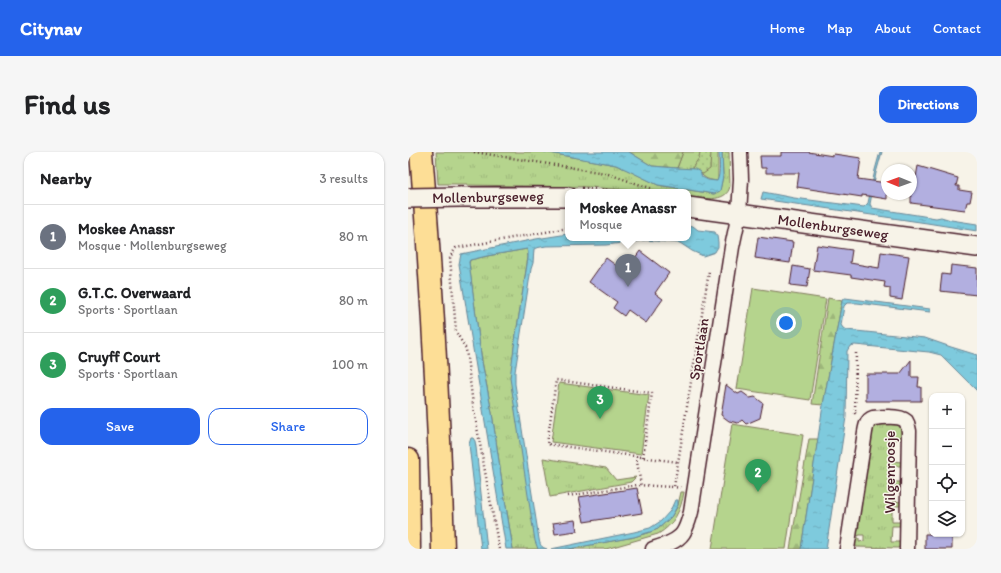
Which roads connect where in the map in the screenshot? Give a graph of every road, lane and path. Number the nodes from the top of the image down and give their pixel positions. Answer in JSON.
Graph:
{"nodes":[{"id":1,"x":421,"y":152,"type":"edge"},
{"id":2,"x":474,"y":152,"type":"edge"},
{"id":3,"x":740,"y":152,"type":"edge"},
{"id":4,"x":654,"y":189,"type":"edge"},
{"id":5,"x":565,"y":196,"type":"edge"},
{"id":6,"x":408,"y":198,"type":"edge"},
{"id":7,"x":691,"y":207,"type":"edge"},
{"id":8,"x":739,"y":214,"type":"junction"},
{"id":9,"x":565,"y":229,"type":"edge"},
{"id":10,"x":977,"y":247,"type":"edge"},
{"id":11,"x":709,"y":271,"type":"dead end"},
{"id":12,"x":856,"y":353,"type":"dead end"},
{"id":13,"x":867,"y":422,"type":"junction"},
{"id":14,"x":636,"y":456,"type":"junction"},
{"id":15,"x":643,"y":457,"type":"junction"},
{"id":16,"x":408,"y":460,"type":"edge"},
{"id":17,"x":678,"y":462,"type":"junction"},
{"id":18,"x":641,"y":485,"type":"junction"},
{"id":19,"x":674,"y":487,"type":"junction"},
{"id":20,"x":695,"y":490,"type":"junction"},
{"id":21,"x":568,"y":496,"type":"dead end"},
{"id":22,"x":410,"y":549,"type":"edge"},
{"id":23,"x":443,"y":549,"type":"edge"},
{"id":24,"x":499,"y":549,"type":"edge"},
{"id":25,"x":653,"y":549,"type":"edge"},
{"id":26,"x":847,"y":549,"type":"edge"},
{"id":27,"x":907,"y":549,"type":"edge"}],
"edges":[{"from":1,"to":23,"type":"highway"},
{"from":2,"to":4,"type":"path"},
{"from":3,"to":8,"type":"street","name":"Sportlaan"},
{"from":5,"to":6,"type":"street","name":"Mollenburgseweg","bridge":true},
{"from":7,"to":8,"type":"street","name":"Mollenburgseweg"},
{"from":8,"to":10,"type":"street","name":"Mollenburgseweg"},
{"from":8,"to":20,"type":"street","name":"Sportlaan"},
{"from":9,"to":24,"type":"path"},
{"from":11,"to":17,"type":"path","name":"Sportlaan"},
{"from":12,"to":13,"type":"path"},
{"from":13,"to":26,"type":"street","name":"Wilgenroosje"},
{"from":13,"to":27,"type":"street","name":"Wilgenroosje"},
{"from":14,"to":15,"type":"path"},
{"from":14,"to":15,"type":"path"},
{"from":14,"to":18,"type":"path"},
{"from":15,"to":17,"type":"path"},
{"from":16,"to":22,"type":"highway"},
{"from":17,"to":19,"type":"path","name":"Sportlaan"},
{"from":18,"to":19,"type":"path"},
{"from":18,"to":21,"type":"path"},
{"from":19,"to":20,"type":"path"},
{"from":20,"to":25,"type":"street","name":"Sportlaan"}]}
